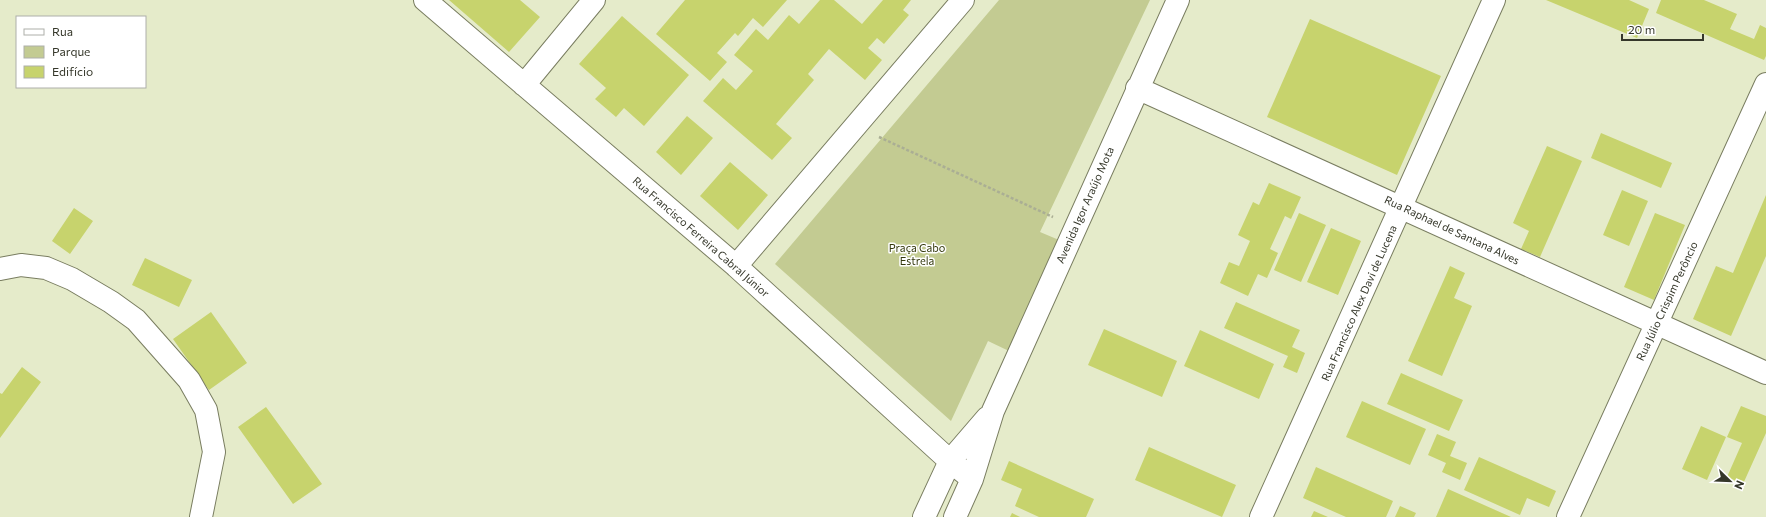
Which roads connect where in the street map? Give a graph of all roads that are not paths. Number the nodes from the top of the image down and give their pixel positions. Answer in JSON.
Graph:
{"nodes":[{"id":1,"x":425,"y":0,"type":"edge"},
{"id":2,"x":594,"y":0,"type":"edge"},
{"id":3,"x":962,"y":0,"type":"edge"},
{"id":4,"x":1178,"y":0,"type":"edge"},
{"id":5,"x":1494,"y":0,"type":"edge"},
{"id":6,"x":524,"y":84,"type":"junction"},
{"id":7,"x":1766,"y":84,"type":"edge"},
{"id":8,"x":1137,"y":88,"type":"junction"},
{"id":9,"x":1402,"y":207,"type":"junction"},
{"id":10,"x":736,"y":266,"type":"junction"},
{"id":11,"x":0,"y":269,"type":"edge"},
{"id":12,"x":1657,"y":324,"type":"junction"},
{"id":13,"x":1766,"y":373,"type":"edge"},
{"id":14,"x":993,"y":411,"type":"junction"},
{"id":15,"x":950,"y":461,"type":"junction"},
{"id":16,"x":972,"y":479,"type":"junction"},
{"id":17,"x":201,"y":517,"type":"edge"},
{"id":18,"x":924,"y":517,"type":"edge"},
{"id":19,"x":955,"y":517,"type":"edge"},
{"id":20,"x":1262,"y":517,"type":"edge"},
{"id":21,"x":1568,"y":517,"type":"edge"}],
"edges":[{"from":1,"to":6,"type":"street","name":"Rua Francisco Ferreira Cabral Júnior"},
{"from":2,"to":6,"type":"street"},
{"from":3,"to":10,"type":"street"},
{"from":4,"to":8,"type":"street","name":"Avenida Igor Araújo Mota"},
{"from":5,"to":9,"type":"street","name":"Rua Francisco Alex Davi de Lucena"},
{"from":6,"to":10,"type":"street","name":"Rua Francisco Ferreira Cabral Júnior"},
{"from":7,"to":12,"type":"street","name":"Rua Júlio Crispim Perôncio"},
{"from":8,"to":9,"type":"street","name":"Rua Raphael de Santana Alves"},
{"from":8,"to":14,"type":"street","name":"Avenida Igor Araújo Mota"},
{"from":9,"to":12,"type":"street","name":"Rua Raphael de Santana Alves"},
{"from":9,"to":20,"type":"street","name":"Rua Francisco Alex Davi de Lucena"},
{"from":10,"to":15,"type":"street","name":"Rua Francisco Ferreira Cabral Júnior"},
{"from":11,"to":17,"type":"street"},
{"from":12,"to":13,"type":"street","name":"Rua Raphael de Santana Alves"},
{"from":12,"to":21,"type":"street","name":"Rua Júlio Crispim Perôncio"},
{"from":14,"to":15,"type":"street","name":"Avenida Igor Araújo Mota"},
{"from":14,"to":16,"type":"street","name":"Avenida Igor Araújo Mota"},
{"from":15,"to":16,"type":"street","name":"Rua Francisco Ferreira Cabral Júnior"},
{"from":15,"to":18,"type":"street","name":"Avenida Igor Araújo Mota"},
{"from":16,"to":19,"type":"street","name":"Avenida Igor Araújo Mota"}]}
